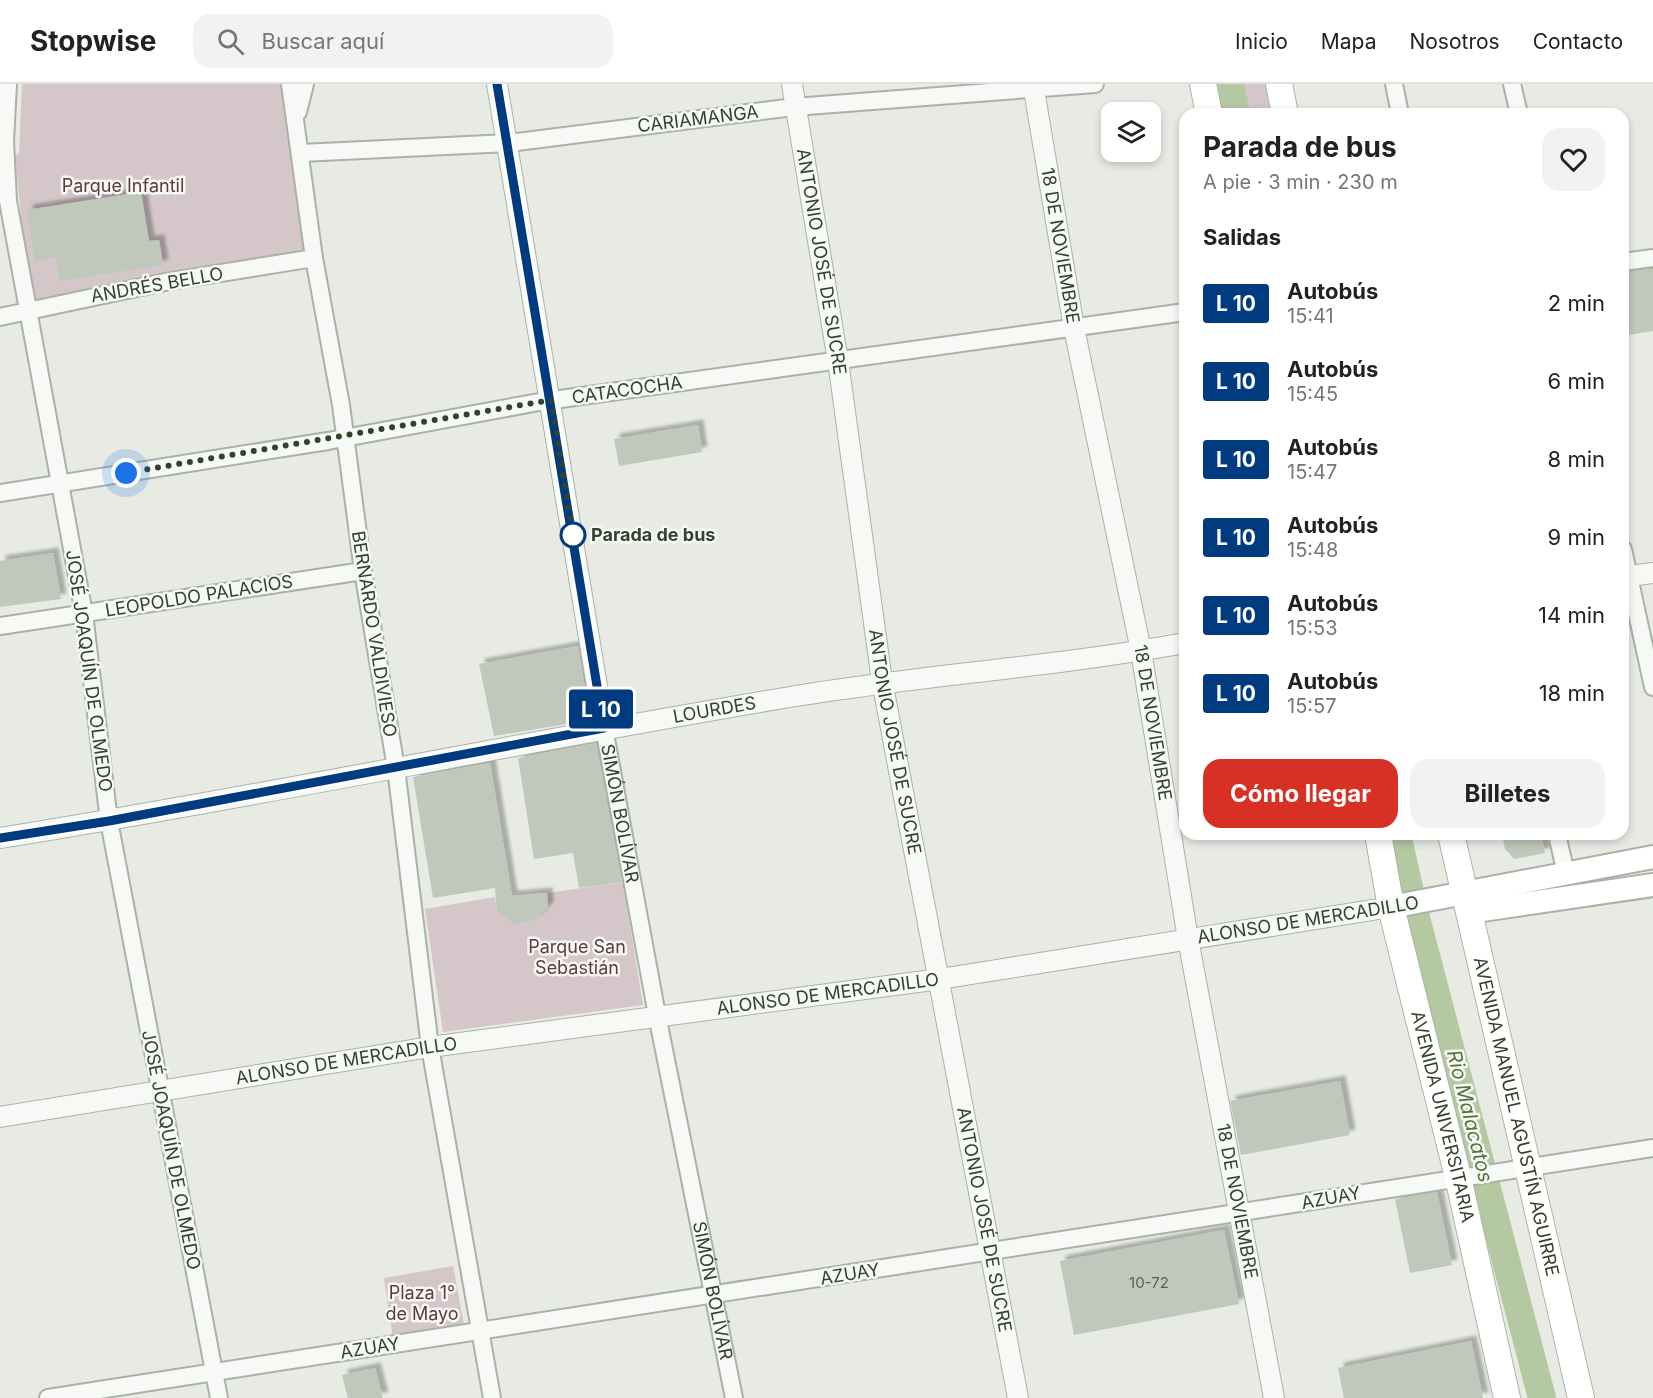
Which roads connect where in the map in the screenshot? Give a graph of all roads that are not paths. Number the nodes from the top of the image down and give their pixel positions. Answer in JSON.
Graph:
{"nodes":[{"id":1,"x":8,"y":84,"type":"edge"},
{"id":2,"x":290,"y":84,"type":"edge"},
{"id":3,"x":305,"y":84,"type":"edge"},
{"id":4,"x":497,"y":84,"type":"edge"},
{"id":5,"x":792,"y":84,"type":"edge"},
{"id":6,"x":1095,"y":84,"type":"edge"},
{"id":7,"x":1203,"y":84,"type":"edge"},
{"id":8,"x":1279,"y":84,"type":"edge"},
{"id":9,"x":1394,"y":84,"type":"edge"},
{"id":10,"x":1512,"y":84,"type":"edge"},
{"id":11,"x":1034,"y":86,"type":"edge"},
{"id":12,"x":794,"y":107,"type":"junction"},
{"id":13,"x":1208,"y":108,"type":"edge"},
{"id":14,"x":1284,"y":108,"type":"edge"},
{"id":15,"x":1399,"y":108,"type":"edge"},
{"id":16,"x":1518,"y":108,"type":"edge"},
{"id":17,"x":297,"y":118,"type":"junction"},
{"id":18,"x":508,"y":143,"type":"junction"},
{"id":19,"x":301,"y":153,"type":"junction"},
{"id":20,"x":315,"y":258,"type":"junction"},
{"id":21,"x":1653,"y":258,"type":"edge"},
{"id":22,"x":1629,"y":261,"type":"edge"},
{"id":23,"x":28,"y":312,"type":"junction"},
{"id":24,"x":1179,"y":313,"type":"edge"},
{"id":25,"x":0,"y":317,"type":"edge"},
{"id":26,"x":1074,"y":328,"type":"junction"},
{"id":27,"x":838,"y":361,"type":"junction"},
{"id":28,"x":551,"y":400,"type":"junction"},
{"id":29,"x":346,"y":435,"type":"junction"},
{"id":30,"x":59,"y":484,"type":"junction"},
{"id":31,"x":0,"y":493,"type":"edge"},
{"id":32,"x":363,"y":571,"type":"junction"},
{"id":33,"x":1653,"y":573,"type":"edge"},
{"id":34,"x":1629,"y":577,"type":"edge"},
{"id":35,"x":1629,"y":589,"type":"edge"},
{"id":36,"x":84,"y":614,"type":"junction"},
{"id":37,"x":0,"y":626,"type":"edge"},
{"id":38,"x":1179,"y":644,"type":"edge"},
{"id":39,"x":1141,"y":651,"type":"junction"},
{"id":40,"x":882,"y":681,"type":"junction"},
{"id":41,"x":1653,"y":687,"type":"edge"},
{"id":42,"x":604,"y":728,"type":"junction"},
{"id":43,"x":396,"y":768,"type":"junction"},
{"id":44,"x":109,"y":821,"type":"junction"},
{"id":45,"x":0,"y":838,"type":"edge"},
{"id":46,"x":1380,"y":840,"type":"edge"},
{"id":47,"x":1453,"y":840,"type":"edge"},
{"id":48,"x":1558,"y":840,"type":"edge"},
{"id":49,"x":1653,"y":857,"type":"edge"},
{"id":50,"x":1566,"y":874,"type":"junction"},
{"id":51,"x":1653,"y":885,"type":"edge"},
{"id":52,"x":1535,"y":891,"type":"junction"},
{"id":53,"x":1463,"y":900,"type":"junction"},
{"id":54,"x":1399,"y":905,"type":"junction"},
{"id":55,"x":1188,"y":939,"type":"junction"},
{"id":56,"x":940,"y":979,"type":"junction"},
{"id":57,"x":657,"y":1015,"type":"junction"},
{"id":58,"x":430,"y":1047,"type":"junction"},
{"id":59,"x":159,"y":1092,"type":"junction"},
{"id":60,"x":0,"y":1117,"type":"edge"},
{"id":61,"x":1653,"y":1148,"type":"edge"},
{"id":62,"x":1525,"y":1168,"type":"junction"},
{"id":63,"x":1465,"y":1176,"type":"junction"},
{"id":64,"x":1237,"y":1214,"type":"junction"},
{"id":65,"x":990,"y":1252,"type":"junction"},
{"id":66,"x":714,"y":1295,"type":"junction"},
{"id":67,"x":478,"y":1330,"type":"junction"},
{"id":68,"x":215,"y":1373,"type":"junction"},
{"id":69,"x":48,"y":1398,"type":"edge"},
{"id":70,"x":219,"y":1398,"type":"edge"},
{"id":71,"x":492,"y":1398,"type":"edge"},
{"id":72,"x":734,"y":1398,"type":"edge"},
{"id":73,"x":1018,"y":1398,"type":"edge"},
{"id":74,"x":1274,"y":1398,"type":"edge"},
{"id":75,"x":1507,"y":1398,"type":"edge"},
{"id":76,"x":1581,"y":1398,"type":"edge"}],
"edges":[{"from":1,"to":23,"type":"street","name":"JOSÉ JOAQUÍN DE OLMEDO"},
{"from":2,"to":17,"type":"street"},
{"from":3,"to":17,"type":"street"},
{"from":4,"to":18,"type":"street","name":"SIMÓN BOLÍVAR"},
{"from":5,"to":12,"type":"street","name":"ANTONIO JOSÉ DE SUCRE"},
{"from":6,"to":11,"type":"street","name":"CARIAMANGA"},
{"from":7,"to":13,"type":"main road"},
{"from":8,"to":14,"type":"main road"},
{"from":9,"to":15,"type":"street"},
{"from":10,"to":16,"type":"street"},
{"from":11,"to":12,"type":"street","name":"CARIAMANGA"},
{"from":11,"to":26,"type":"street","name":"18 DE NOVIEMBRE"},
{"from":12,"to":18,"type":"street","name":"CARIAMANGA"},
{"from":12,"to":27,"type":"street","name":"ANTONIO JOSÉ DE SUCRE"},
{"from":17,"to":19,"type":"street","name":"BERNARDO VALDIVIESO"},
{"from":18,"to":19,"type":"street","name":"CARIAMANGA"},
{"from":18,"to":28,"type":"street","name":"SIMÓN BOLÍVAR"},
{"from":19,"to":20,"type":"street","name":"BERNARDO VALDIVIESO"},
{"from":20,"to":23,"type":"street","name":"ANDRÉS BELLO"},
{"from":20,"to":29,"type":"street","name":"BERNARDO VALDIVIESO"},
{"from":21,"to":22,"type":"street"},
{"from":23,"to":25,"type":"street","name":"ANDRÉS BELLO"},
{"from":23,"to":30,"type":"street","name":"JOSÉ JOAQUÍN DE OLMEDO"},
{"from":24,"to":26,"type":"street","name":"CATACOCHA"},
{"from":26,"to":27,"type":"street","name":"CATACOCHA"},
{"from":26,"to":39,"type":"street","name":"18 DE NOVIEMBRE"},
{"from":27,"to":28,"type":"street","name":"CATACOCHA"},
{"from":27,"to":40,"type":"street","name":"ANTONIO JOSÉ DE SUCRE"},
{"from":28,"to":29,"type":"street","name":"CATACOCHA"},
{"from":28,"to":42,"type":"street","name":"SIMÓN BOLÍVAR"},
{"from":29,"to":30,"type":"street","name":"CATACOCHA"},
{"from":29,"to":32,"type":"street","name":"BERNARDO VALDIVIESO"},
{"from":30,"to":31,"type":"street","name":"CATACOCHA"},
{"from":30,"to":36,"type":"street","name":"JOSÉ JOAQUÍN DE OLMEDO"},
{"from":32,"to":36,"type":"street","name":"LEOPOLDO PALACIOS"},
{"from":32,"to":43,"type":"street","name":"BERNARDO VALDIVIESO"},
{"from":33,"to":34,"type":"street"},
{"from":35,"to":41,"type":"street"},
{"from":36,"to":37,"type":"street","name":"LEOPOLDO PALACIOS"},
{"from":36,"to":44,"type":"street","name":"JOSÉ JOAQUÍN DE OLMEDO"},
{"from":38,"to":39,"type":"street","name":"LOURDES"},
{"from":39,"to":40,"type":"street","name":"LOURDES"},
{"from":39,"to":55,"type":"street","name":"18 DE NOVIEMBRE"},
{"from":40,"to":42,"type":"street","name":"LOURDES"},
{"from":40,"to":56,"type":"street","name":"ANTONIO JOSÉ DE SUCRE"},
{"from":42,"to":43,"type":"street","name":"LOURDES"},
{"from":42,"to":57,"type":"street","name":"SIMÓN BOLÍVAR"},
{"from":43,"to":44,"type":"street","name":"LOURDES"},
{"from":43,"to":58,"type":"street","name":"BERNARDO VALDIVIESO"},
{"from":44,"to":45,"type":"street","name":"LOURDES"},
{"from":44,"to":59,"type":"street","name":"JOSÉ JOAQUÍN DE OLMEDO"},
{"from":46,"to":54,"type":"main road","name":"AVENIDA UNIVERSITARIA"},
{"from":47,"to":53,"type":"main road","name":"AVENIDA MANUEL AGUSTÍN AGUIRRE"},
{"from":48,"to":50,"type":"street"},
{"from":49,"to":50,"type":"main road","name":"ALONSO DE MERCADILLO"},
{"from":50,"to":52,"type":"main road","name":"ALONSO DE MERCADILLO"},
{"from":51,"to":52,"type":"main road","name":"ALONSO DE MERCADILLO"},
{"from":52,"to":53,"type":"main road","name":"ALONSO DE MERCADILLO"},
{"from":53,"to":54,"type":"main road","name":"ALONSO DE MERCADILLO"},
{"from":53,"to":62,"type":"main road","name":"AVENIDA MANUEL AGUSTÍN AGUIRRE"},
{"from":54,"to":55,"type":"street","name":"ALONSO DE MERCADILLO"},
{"from":54,"to":63,"type":"main road","name":"AVENIDA UNIVERSITARIA"},
{"from":55,"to":56,"type":"street","name":"ALONSO DE MERCADILLO"},
{"from":55,"to":64,"type":"street","name":"18 DE NOVIEMBRE"},
{"from":56,"to":57,"type":"street","name":"ALONSO DE MERCADILLO"},
{"from":56,"to":65,"type":"street","name":"ANTONIO JOSÉ DE SUCRE"},
{"from":57,"to":58,"type":"street","name":"ALONSO DE MERCADILLO"},
{"from":57,"to":66,"type":"street","name":"SIMÓN BOLÍVAR"},
{"from":58,"to":59,"type":"street","name":"ALONSO DE MERCADILLO"},
{"from":58,"to":67,"type":"street","name":"BERNARDO VALDIVIESO"},
{"from":59,"to":60,"type":"street","name":"ALONSO DE MERCADILLO"},
{"from":59,"to":68,"type":"street","name":"JOSÉ JOAQUÍN DE OLMEDO"},
{"from":61,"to":62,"type":"street","name":"AZUAY"},
{"from":62,"to":63,"type":"street","name":"AZUAY"},
{"from":62,"to":76,"type":"main road","name":"AVENIDA MANUEL AGUSTÍN AGUIRRE"},
{"from":63,"to":64,"type":"street","name":"AZUAY"},
{"from":63,"to":75,"type":"main road","name":"AVENIDA UNIVERSITARIA"},
{"from":64,"to":65,"type":"street","name":"AZUAY"},
{"from":64,"to":74,"type":"street","name":"18 DE NOVIEMBRE"},
{"from":65,"to":66,"type":"street","name":"AZUAY"},
{"from":65,"to":73,"type":"street","name":"ANTONIO JOSÉ DE SUCRE"},
{"from":66,"to":67,"type":"street","name":"AZUAY"},
{"from":66,"to":72,"type":"street","name":"SIMÓN BOLÍVAR"},
{"from":67,"to":68,"type":"street","name":"AZUAY"},
{"from":67,"to":71,"type":"street","name":"BERNARDO VALDIVIESO"},
{"from":68,"to":69,"type":"street","name":"AZUAY"},
{"from":68,"to":70,"type":"street","name":"JOSÉ JOAQUÍN DE OLMEDO"}]}
